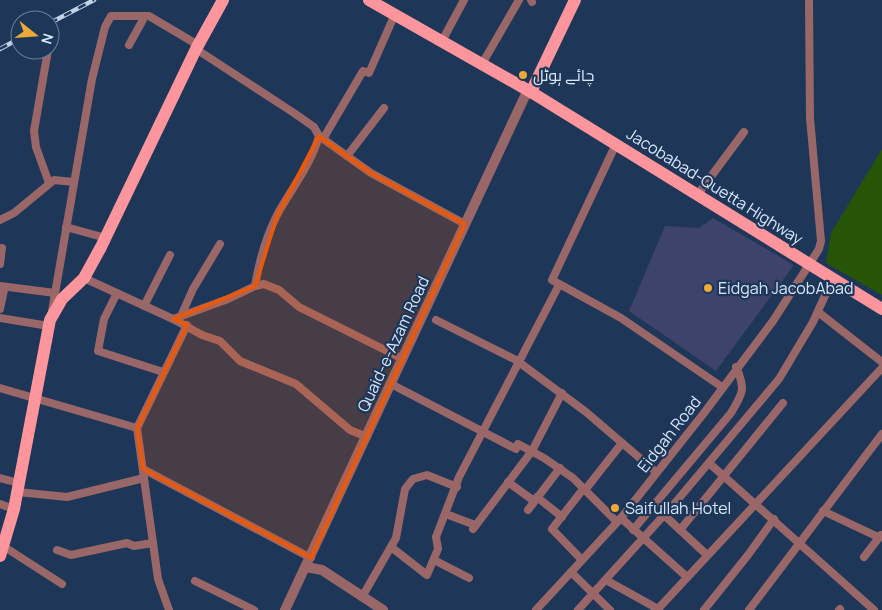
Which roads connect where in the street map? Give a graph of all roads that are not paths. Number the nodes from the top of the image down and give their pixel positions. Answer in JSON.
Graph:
{"nodes":[{"id":1,"x":223,"y":0,"type":"edge"},
{"id":2,"x":370,"y":0,"type":"edge"},
{"id":3,"x":464,"y":0,"type":"edge"},
{"id":4,"x":519,"y":0,"type":"edge"},
{"id":5,"x":576,"y":0,"type":"edge"},
{"id":6,"x":809,"y":0,"type":"edge"},
{"id":7,"x":395,"y":14,"type":"junction"},
{"id":8,"x":145,"y":16,"type":"junction"},
{"id":9,"x":442,"y":41,"type":"junction"},
{"id":10,"x":129,"y":45,"type":"dead end"},
{"id":11,"x":197,"y":47,"type":"junction"},
{"id":12,"x":46,"y":60,"type":"edge"},
{"id":13,"x":482,"y":64,"type":"junction"},
{"id":14,"x":531,"y":92,"type":"junction"},
{"id":15,"x":384,"y":108,"type":"dead end"},
{"id":16,"x":744,"y":132,"type":"dead end"},
{"id":17,"x":321,"y":137,"type":"junction"},
{"id":18,"x":616,"y":144,"type":"junction"},
{"id":19,"x":347,"y":156,"type":"junction"},
{"id":20,"x":74,"y":182,"type":"junction"},
{"id":21,"x":49,"y":183,"type":"junction"},
{"id":22,"x":698,"y":194,"type":"junction"},
{"id":23,"x":0,"y":220,"type":"edge"},
{"id":24,"x":466,"y":224,"type":"junction"},
{"id":25,"x":66,"y":228,"type":"junction"},
{"id":26,"x":106,"y":238,"type":"junction"},
{"id":27,"x":220,"y":244,"type":"dead end"},
{"id":28,"x":2,"y":248,"type":"dead end"},
{"id":29,"x":170,"y":255,"type":"dead end"},
{"id":30,"x":0,"y":264,"type":"edge"},
{"id":31,"x":810,"y":264,"type":"junction"},
{"id":32,"x":84,"y":278,"type":"junction"},
{"id":33,"x":833,"y":278,"type":"junction"},
{"id":34,"x":559,"y":285,"type":"junction"},
{"id":35,"x":254,"y":286,"type":"junction"},
{"id":36,"x":0,"y":287,"type":"edge"},
{"id":37,"x":55,"y":293,"type":"junction"},
{"id":38,"x":117,"y":293,"type":"junction"},
{"id":39,"x":144,"y":306,"type":"junction"},
{"id":40,"x":882,"y":308,"type":"edge"},
{"id":41,"x":0,"y":309,"type":"edge"},
{"id":42,"x":818,"y":312,"type":"junction"},
{"id":43,"x":0,"y":318,"type":"edge"},
{"id":44,"x":177,"y":318,"type":"junction"},
{"id":45,"x":436,"y":320,"type":"dead end"},
{"id":46,"x":50,"y":323,"type":"junction"},
{"id":47,"x":187,"y":325,"type":"junction"},
{"id":48,"x":403,"y":359,"type":"junction"},
{"id":49,"x":519,"y":362,"type":"junction"},
{"id":50,"x":882,"y":362,"type":"edge"},
{"id":51,"x":736,"y":367,"type":"junction"},
{"id":52,"x":882,"y":368,"type":"edge"},
{"id":53,"x":163,"y":372,"type":"junction"},
{"id":54,"x":391,"y":384,"type":"junction"},
{"id":55,"x":722,"y":387,"type":"junction"},
{"id":56,"x":0,"y":388,"type":"edge"},
{"id":57,"x":562,"y":394,"type":"junction"},
{"id":58,"x":34,"y":400,"type":"junction"},
{"id":59,"x":783,"y":403,"type":"dead end"},
{"id":60,"x":137,"y":428,"type":"junction"},
{"id":61,"x":482,"y":431,"type":"junction"},
{"id":62,"x":882,"y":434,"type":"edge"},
{"id":63,"x":367,"y":437,"type":"junction"},
{"id":64,"x":622,"y":443,"type":"junction"},
{"id":65,"x":532,"y":450,"type":"junction"},
{"id":66,"x":709,"y":463,"type":"junction"},
{"id":67,"x":560,"y":468,"type":"junction"},
{"id":68,"x":656,"y":472,"type":"junction"},
{"id":69,"x":143,"y":474,"type":"junction"},
{"id":70,"x":724,"y":476,"type":"junction"},
{"id":71,"x":0,"y":478,"type":"edge"},
{"id":72,"x":508,"y":482,"type":"junction"},
{"id":73,"x":457,"y":487,"type":"junction"},
{"id":74,"x":18,"y":488,"type":"junction"},
{"id":75,"x":584,"y":489,"type":"junction"},
{"id":76,"x":535,"y":499,"type":"junction"},
{"id":77,"x":756,"y":503,"type":"junction"},
{"id":78,"x":0,"y":504,"type":"edge"},
{"id":79,"x":14,"y":508,"type":"junction"},
{"id":80,"x":528,"y":510,"type":"dead end"},
{"id":81,"x":823,"y":511,"type":"junction"},
{"id":82,"x":446,"y":514,"type":"junction"},
{"id":83,"x":664,"y":515,"type":"junction"},
{"id":84,"x":562,"y":517,"type":"junction"},
{"id":85,"x":774,"y":519,"type":"junction"},
{"id":86,"x":619,"y":520,"type":"junction"},
{"id":87,"x":633,"y":530,"type":"junction"},
{"id":88,"x":680,"y":530,"type":"junction"},
{"id":89,"x":880,"y":535,"type":"edge"},
{"id":90,"x":642,"y":539,"type":"junction"},
{"id":91,"x":799,"y":542,"type":"junction"},
{"id":92,"x":153,"y":543,"type":"junction"},
{"id":93,"x":391,"y":547,"type":"junction"},
{"id":94,"x":57,"y":550,"type":"dead end"},
{"id":95,"x":2,"y":551,"type":"edge"},
{"id":96,"x":706,"y":555,"type":"junction"},
{"id":97,"x":864,"y":557,"type":"dead end"},
{"id":98,"x":434,"y":560,"type":"junction"},
{"id":99,"x":582,"y":560,"type":"junction"},
{"id":100,"x":308,"y":563,"type":"junction"},
{"id":101,"x":571,"y":572,"type":"junction"},
{"id":102,"x":686,"y":577,"type":"junction"},
{"id":103,"x":469,"y":578,"type":"dead end"},
{"id":104,"x":606,"y":580,"type":"junction"},
{"id":105,"x":195,"y":581,"type":"dead end"},
{"id":106,"x":62,"y":584,"type":"dead end"},
{"id":107,"x":594,"y":594,"type":"junction"},
{"id":108,"x":362,"y":597,"type":"junction"},
{"id":109,"x":752,"y":609,"type":"edge"},
{"id":110,"x":169,"y":610,"type":"edge"},
{"id":111,"x":254,"y":610,"type":"edge"},
{"id":112,"x":285,"y":610,"type":"edge"},
{"id":113,"x":381,"y":610,"type":"edge"},
{"id":114,"x":536,"y":610,"type":"edge"},
{"id":115,"x":578,"y":610,"type":"edge"},
{"id":116,"x":610,"y":610,"type":"edge"},
{"id":117,"x":657,"y":610,"type":"edge"},
{"id":118,"x":704,"y":610,"type":"edge"},
{"id":119,"x":874,"y":610,"type":"edge"}],
"edges":[{"from":1,"to":11,"type":"main road"},
{"from":2,"to":7,"type":"main road","name":"Jacobabad-Quetta Highway"},
{"from":3,"to":9,"type":"street"},
{"from":4,"to":13,"type":"street"},
{"from":5,"to":14,"type":"main road"},
{"from":6,"to":31,"type":"street","name":"Eidgah Road"},
{"from":7,"to":9,"type":"main road","name":"Jacobabad-Quetta Highway"},
{"from":7,"to":17,"type":"street"},
{"from":8,"to":10,"type":"street"},
{"from":8,"to":11,"type":"street"},
{"from":8,"to":20,"type":"street"},
{"from":9,"to":13,"type":"main road","name":"Jacobabad-Quetta Highway"},
{"from":11,"to":17,"type":"street"},
{"from":11,"to":26,"type":"main road"},
{"from":12,"to":21,"type":"street"},
{"from":13,"to":14,"type":"main road","name":"Jacobabad-Quetta Highway"},
{"from":14,"to":18,"type":"main road","name":"Jacobabad-Quetta Highway"},
{"from":14,"to":24,"type":"street","name":"Quaid-e-Azam Road"},
{"from":15,"to":19,"type":"street"},
{"from":16,"to":22,"type":"street"},
{"from":17,"to":19,"type":"street"},
{"from":17,"to":35,"type":"street"},
{"from":18,"to":22,"type":"main road","name":"Jacobabad-Quetta Highway"},
{"from":18,"to":34,"type":"street"},
{"from":19,"to":24,"type":"street"},
{"from":20,"to":21,"type":"street"},
{"from":20,"to":25,"type":"street"},
{"from":21,"to":23,"type":"street"},
{"from":22,"to":31,"type":"main road","name":"Jacobabad-Quetta Highway"},
{"from":24,"to":48,"type":"street","name":"Quaid-e-Azam Road"},
{"from":25,"to":26,"type":"street"},
{"from":25,"to":37,"type":"street"},
{"from":26,"to":32,"type":"main road"},
{"from":27,"to":44,"type":"street"},
{"from":28,"to":30,"type":"street"},
{"from":29,"to":39,"type":"street"},
{"from":31,"to":33,"type":"main road","name":"Jacobabad-Quetta Highway"},
{"from":31,"to":51,"type":"street","name":"Eidgah Road"},
{"from":32,"to":38,"type":"street"},
{"from":32,"to":46,"type":"main road"},
{"from":33,"to":40,"type":"main road","name":"Jacobabad-Quetta Highway"},
{"from":33,"to":42,"type":"street"},
{"from":34,"to":49,"type":"street"},
{"from":34,"to":55,"type":"street"},
{"from":35,"to":44,"type":"street"},
{"from":35,"to":48,"type":"street"},
{"from":36,"to":37,"type":"street"},
{"from":36,"to":41,"type":"street"},
{"from":37,"to":46,"type":"street"},
{"from":38,"to":39,"type":"street"},
{"from":38,"to":53,"type":"street"},
{"from":39,"to":44,"type":"street"},
{"from":42,"to":50,"type":"street"},
{"from":42,"to":66,"type":"street"},
{"from":43,"to":46,"type":"street"},
{"from":44,"to":47,"type":"street"},
{"from":45,"to":49,"type":"street"},
{"from":46,"to":58,"type":"main road"},
{"from":47,"to":53,"type":"street"},
{"from":47,"to":63,"type":"street"},
{"from":48,"to":54,"type":"street","name":"Quaid-e-Azam Road"},
{"from":49,"to":57,"type":"street"},
{"from":49,"to":61,"type":"street"},
{"from":51,"to":55,"type":"street","name":"Eidgah Road"},
{"from":51,"to":87,"type":"street"},
{"from":52,"to":77,"type":"street"},
{"from":53,"to":60,"type":"street"},
{"from":54,"to":61,"type":"street"},
{"from":54,"to":63,"type":"street","name":"Quaid-e-Azam Road"},
{"from":55,"to":68,"type":"street","name":"Eidgah Road"},
{"from":56,"to":58,"type":"street"},
{"from":57,"to":64,"type":"street"},
{"from":57,"to":65,"type":"street"},
{"from":58,"to":60,"type":"street"},
{"from":58,"to":74,"type":"main road"},
{"from":59,"to":70,"type":"street"},
{"from":60,"to":69,"type":"street"},
{"from":61,"to":65,"type":"street"},
{"from":61,"to":73,"type":"street"},
{"from":62,"to":81,"type":"street"},
{"from":63,"to":100,"type":"street","name":"Quaid-e-Azam Road"},
{"from":64,"to":68,"type":"street"},
{"from":64,"to":75,"type":"street"},
{"from":65,"to":67,"type":"street"},
{"from":65,"to":72,"type":"street"},
{"from":66,"to":70,"type":"street"},
{"from":66,"to":83,"type":"street"},
{"from":67,"to":75,"type":"street"},
{"from":67,"to":76,"type":"street"},
{"from":68,"to":86,"type":"street","name":"Eidgah Road"},
{"from":69,"to":74,"type":"street"},
{"from":69,"to":92,"type":"street"},
{"from":69,"to":100,"type":"street"},
{"from":70,"to":77,"type":"street"},
{"from":70,"to":88,"type":"street"},
{"from":71,"to":74,"type":"street"},
{"from":72,"to":76,"type":"street"},
{"from":72,"to":82,"type":"street"},
{"from":73,"to":82,"type":"street"},
{"from":73,"to":93,"type":"street"},
{"from":74,"to":79,"type":"main road"},
{"from":75,"to":84,"type":"street"},
{"from":75,"to":86,"type":"street"},
{"from":76,"to":80,"type":"street"},
{"from":76,"to":84,"type":"street"},
{"from":77,"to":85,"type":"street"},
{"from":77,"to":96,"type":"street"},
{"from":78,"to":79,"type":"street"},
{"from":79,"to":95,"type":"main road"},
{"from":81,"to":89,"type":"street"},
{"from":81,"to":91,"type":"street"},
{"from":82,"to":98,"type":"street"},
{"from":83,"to":88,"type":"street"},
{"from":83,"to":90,"type":"street"},
{"from":84,"to":99,"type":"street"},
{"from":85,"to":91,"type":"street"},
{"from":85,"to":118,"type":"street"},
{"from":86,"to":87,"type":"street"},
{"from":86,"to":99,"type":"street","name":"Eidgah Road"},
{"from":87,"to":90,"type":"street"},
{"from":88,"to":96,"type":"street"},
{"from":89,"to":97,"type":"street"},
{"from":90,"to":102,"type":"street"},
{"from":90,"to":104,"type":"street"},
{"from":91,"to":109,"type":"street"},
{"from":91,"to":119,"type":"street"},
{"from":92,"to":94,"type":"street"},
{"from":92,"to":110,"type":"street"},
{"from":93,"to":98,"type":"street"},
{"from":93,"to":108,"type":"street"},
{"from":95,"to":106,"type":"street"},
{"from":96,"to":102,"type":"street"},
{"from":98,"to":103,"type":"street"},
{"from":99,"to":101,"type":"street","name":"Eidgah Road"},
{"from":100,"to":108,"type":"street"},
{"from":100,"to":112,"type":"street","name":"Quaid-e-Azam Road"},
{"from":101,"to":107,"type":"street"},
{"from":101,"to":114,"type":"street","name":"Eidgah Road"},
{"from":102,"to":117,"type":"street"},
{"from":104,"to":107,"type":"street"},
{"from":104,"to":117,"type":"street"},
{"from":105,"to":111,"type":"street"},
{"from":107,"to":115,"type":"street"},
{"from":107,"to":116,"type":"street"},
{"from":108,"to":113,"type":"street"}]}
